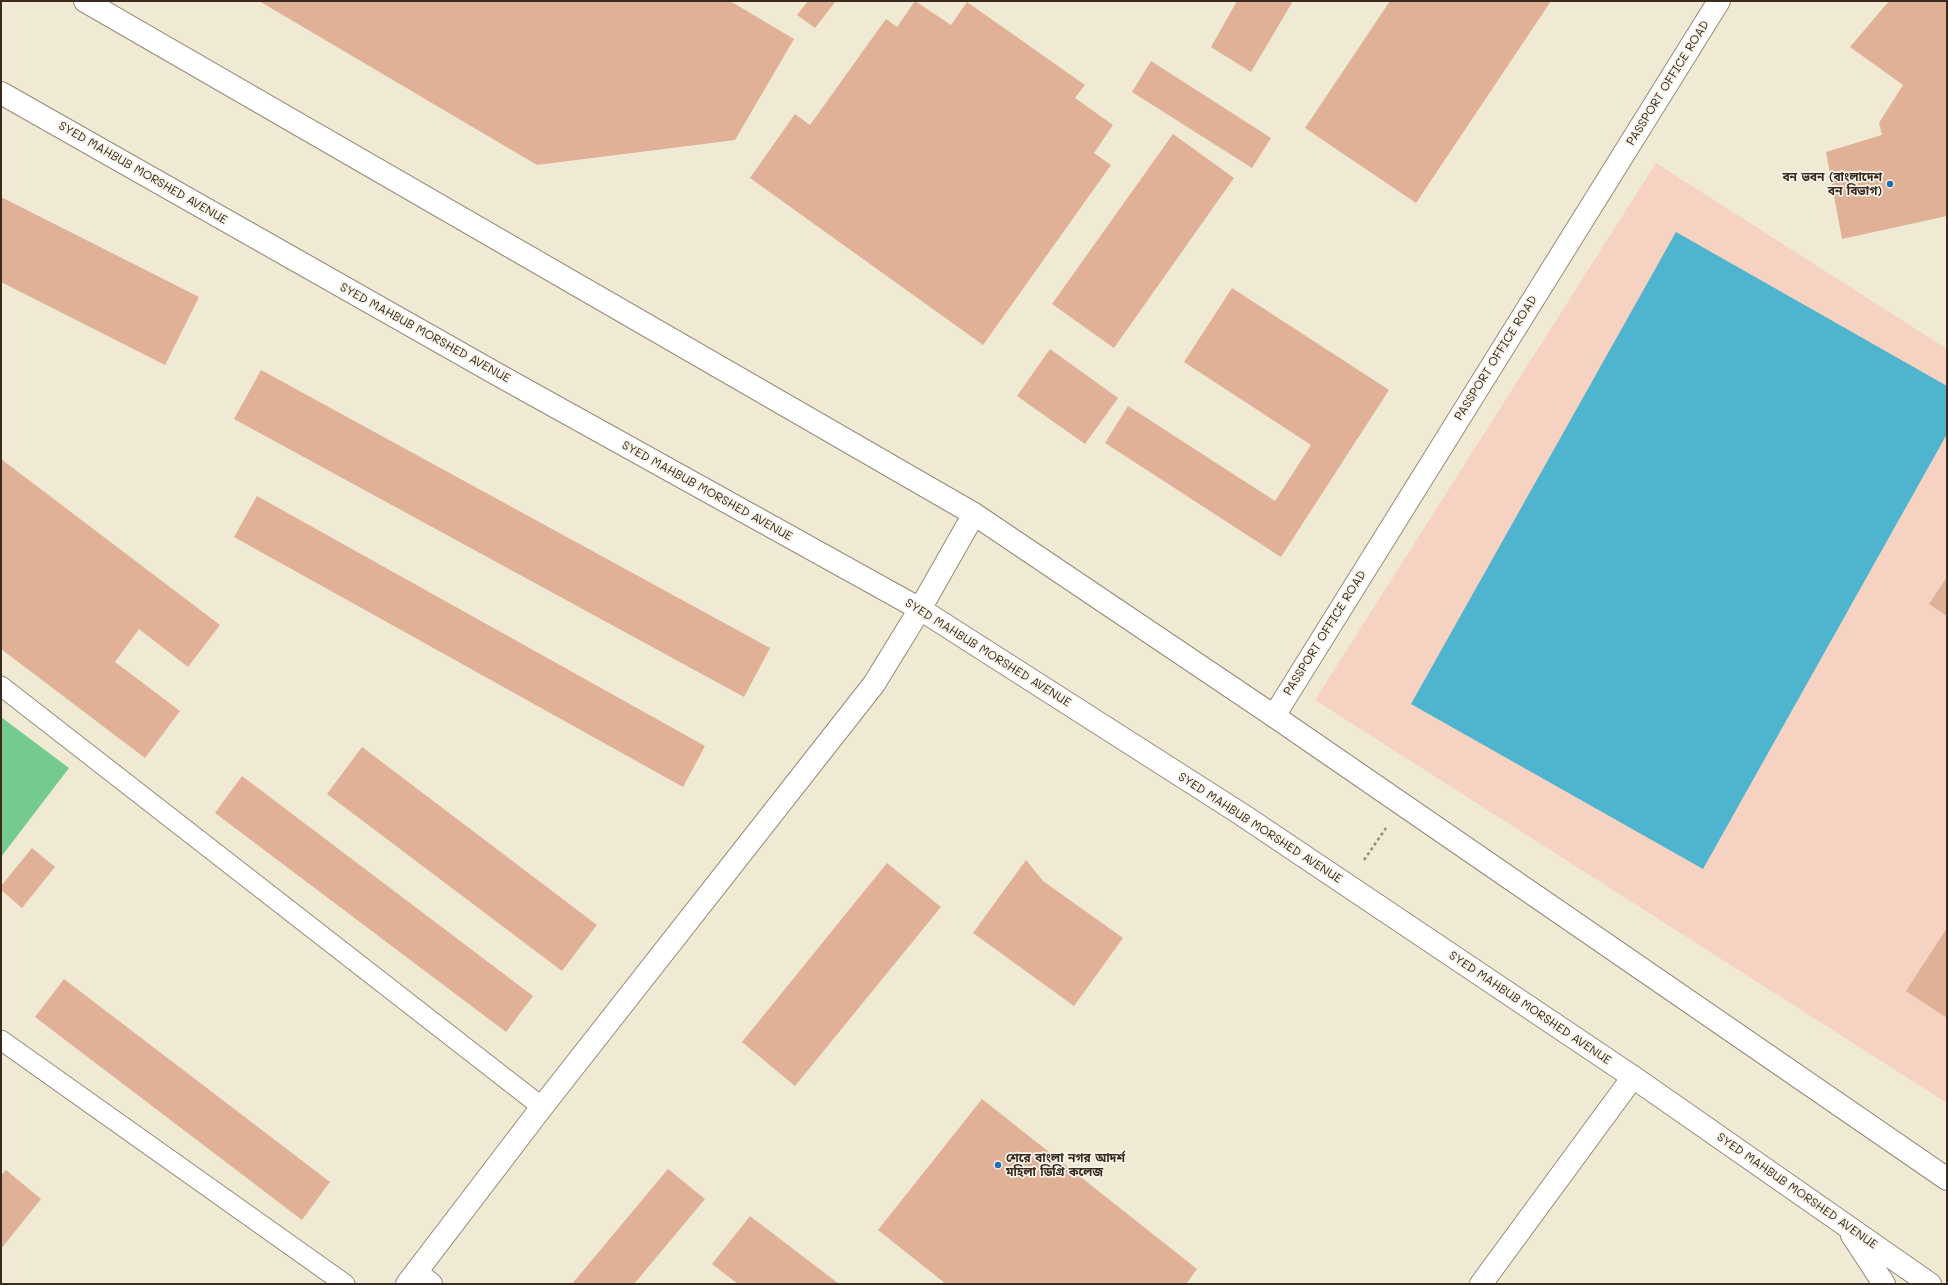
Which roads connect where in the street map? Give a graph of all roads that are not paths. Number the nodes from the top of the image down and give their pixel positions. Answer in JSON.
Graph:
{"nodes":[{"id":1,"x":85,"y":1,"type":"edge"},
{"id":2,"x":1719,"y":1,"type":"edge"},
{"id":3,"x":1,"y":93,"type":"edge"},
{"id":4,"x":974,"y":514,"type":"junction"},
{"id":5,"x":920,"y":609,"type":"junction"},
{"id":6,"x":1,"y":686,"type":"edge"},
{"id":7,"x":1274,"y":716,"type":"junction"},
{"id":8,"x":1,"y":1040,"type":"edge"},
{"id":9,"x":1633,"y":1077,"type":"junction"},
{"id":10,"x":542,"y":1107,"type":"junction"},
{"id":11,"x":1947,"y":1179,"type":"edge"},
{"id":12,"x":1847,"y":1226,"type":"junction"},
{"id":13,"x":418,"y":1280,"type":"edge"},
{"id":14,"x":345,"y":1284,"type":"edge"},
{"id":15,"x":1481,"y":1284,"type":"edge"},
{"id":16,"x":1884,"y":1284,"type":"edge"},
{"id":17,"x":1930,"y":1284,"type":"edge"}],
"edges":[{"from":1,"to":4,"type":"main road"},
{"from":2,"to":7,"type":"main road","name":"PASSPORT OFFICE ROAD"},
{"from":3,"to":5,"type":"main road","name":"SYED MAHBUB MORSHED AVENUE"},
{"from":4,"to":5,"type":"main road"},
{"from":4,"to":7,"type":"main road"},
{"from":5,"to":9,"type":"main road","name":"SYED MAHBUB MORSHED AVENUE"},
{"from":5,"to":10,"type":"main road"},
{"from":6,"to":10,"type":"lane"},
{"from":7,"to":11,"type":"main road"},
{"from":8,"to":14,"type":"lane"},
{"from":9,"to":12,"type":"main road","name":"SYED MAHBUB MORSHED AVENUE"},
{"from":9,"to":15,"type":"main road"},
{"from":10,"to":13,"type":"main road"},
{"from":12,"to":16,"type":"main road"},
{"from":12,"to":17,"type":"main road","name":"SYED MAHBUB MORSHED AVENUE"}]}
